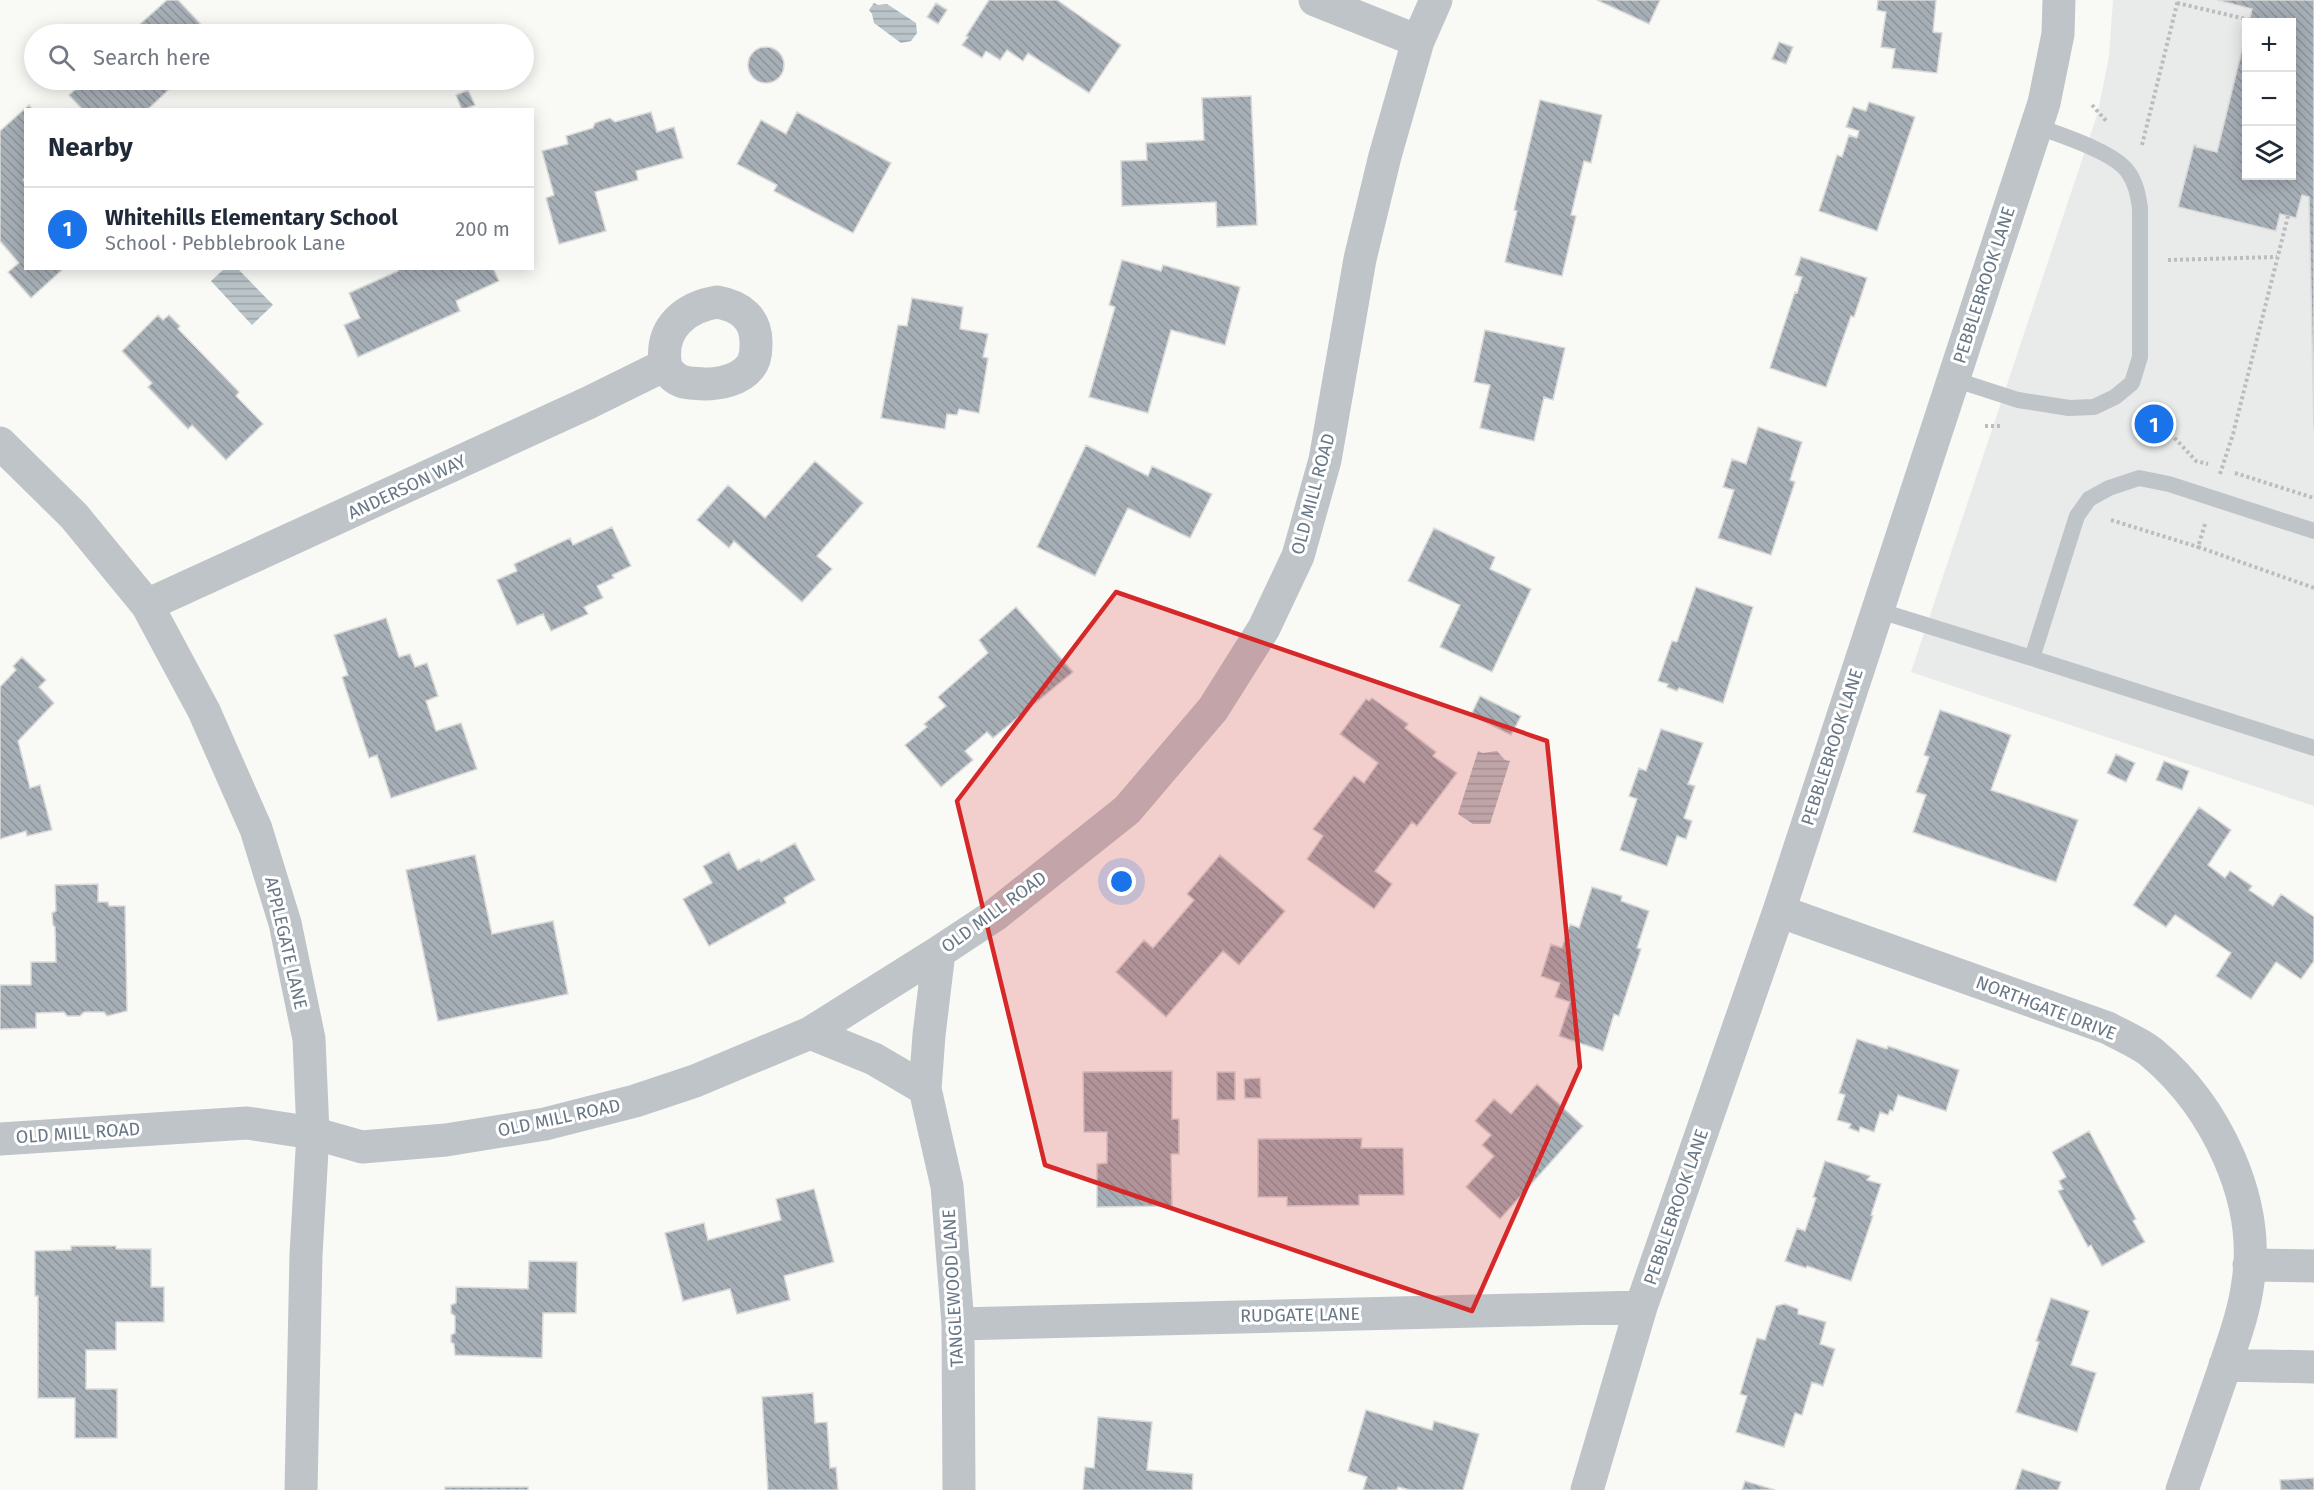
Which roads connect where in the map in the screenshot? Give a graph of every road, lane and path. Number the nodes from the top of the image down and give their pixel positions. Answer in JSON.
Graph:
{"nodes":[{"id":1,"x":1315,"y":0,"type":"edge"},
{"id":2,"x":1436,"y":0,"type":"edge"},
{"id":3,"x":2059,"y":0,"type":"edge"},
{"id":4,"x":2177,"y":2,"type":"edge"},
{"id":5,"x":2242,"y":18,"type":"edge"},
{"id":6,"x":1418,"y":41,"type":"junction"},
{"id":7,"x":2036,"y":126,"type":"junction"},
{"id":8,"x":2140,"y":152,"type":"dead end"},
{"id":9,"x":2288,"y":216,"type":"dead end"},
{"id":10,"x":2277,"y":257,"type":"junction"},
{"id":11,"x":2140,"y":260,"type":"junction"},
{"id":12,"x":665,"y":365,"type":"dead end"},
{"id":13,"x":1953,"y":379,"type":"junction"},
{"id":14,"x":2127,"y":387,"type":"junction"},
{"id":15,"x":0,"y":443,"type":"edge"},
{"id":16,"x":2222,"y":469,"type":"junction"},
{"id":17,"x":2212,"y":498,"type":"junction"},
{"id":18,"x":2314,"y":498,"type":"edge"},
{"id":19,"x":2111,"y":520,"type":"dead end"},
{"id":20,"x":2314,"y":531,"type":"edge"},
{"id":21,"x":2198,"y":547,"type":"junction"},
{"id":22,"x":2314,"y":588,"type":"edge"},
{"id":23,"x":147,"y":605,"type":"junction"},
{"id":24,"x":1877,"y":610,"type":"junction"},
{"id":25,"x":2032,"y":658,"type":"junction"},
{"id":26,"x":2314,"y":748,"type":"edge"},
{"id":27,"x":1779,"y":911,"type":"junction"},
{"id":28,"x":939,"y":952,"type":"junction"},
{"id":29,"x":810,"y":1033,"type":"junction"},
{"id":30,"x":925,"y":1089,"type":"junction"},
{"id":31,"x":314,"y":1133,"type":"junction"},
{"id":32,"x":0,"y":1139,"type":"edge"},
{"id":33,"x":2249,"y":1265,"type":"junction"},
{"id":34,"x":2314,"y":1266,"type":"edge"},
{"id":35,"x":1641,"y":1307,"type":"junction"},
{"id":36,"x":958,"y":1324,"type":"junction"},
{"id":37,"x":2225,"y":1365,"type":"junction"},
{"id":38,"x":2314,"y":1368,"type":"edge"},
{"id":39,"x":301,"y":1490,"type":"edge"},
{"id":40,"x":959,"y":1490,"type":"edge"},
{"id":41,"x":1587,"y":1490,"type":"edge"},
{"id":42,"x":2182,"y":1490,"type":"edge"}],
"edges":[{"from":1,"to":6,"type":"street"},
{"from":2,"to":6,"type":"street","name":"OLD MILL ROAD"},
{"from":3,"to":7,"type":"street","name":"PEBBLEBROOK LANE"},
{"from":4,"to":5,"type":"path"},
{"from":4,"to":8,"type":"path"},
{"from":6,"to":28,"type":"street","name":"OLD MILL ROAD"},
{"from":7,"to":11,"type":"lane"},
{"from":7,"to":13,"type":"street","name":"PEBBLEBROOK LANE"},
{"from":9,"to":10,"type":"path"},
{"from":10,"to":11,"type":"path"},
{"from":10,"to":16,"type":"path"},
{"from":11,"to":14,"type":"lane"},
{"from":12,"to":23,"type":"street","name":"ANDERSON WAY"},
{"from":13,"to":14,"type":"lane"},
{"from":13,"to":24,"type":"street","name":"PEBBLEBROOK LANE"},
{"from":14,"to":16,"type":"path"},
{"from":15,"to":23,"type":"street","name":"APPLEGATE LANE"},
{"from":16,"to":17,"type":"path"},
{"from":16,"to":18,"type":"path"},
{"from":17,"to":20,"type":"lane"},
{"from":17,"to":21,"type":"path"},
{"from":17,"to":25,"type":"lane"},
{"from":19,"to":21,"type":"path"},
{"from":21,"to":22,"type":"path"},
{"from":23,"to":31,"type":"street","name":"APPLEGATE LANE"},
{"from":24,"to":25,"type":"lane"},
{"from":24,"to":27,"type":"street","name":"PEBBLEBROOK LANE"},
{"from":25,"to":26,"type":"lane"},
{"from":27,"to":33,"type":"street","name":"NORTHGATE DRIVE"},
{"from":27,"to":35,"type":"street","name":"PEBBLEBROOK LANE"},
{"from":28,"to":29,"type":"street","name":"OLD MILL ROAD"},
{"from":28,"to":30,"type":"street","name":"TANGLEWOOD LANE"},
{"from":29,"to":30,"type":"street"},
{"from":29,"to":31,"type":"street","name":"OLD MILL ROAD"},
{"from":30,"to":36,"type":"street","name":"TANGLEWOOD LANE"},
{"from":31,"to":32,"type":"street","name":"OLD MILL ROAD"},
{"from":31,"to":39,"type":"street","name":"APPLEGATE LANE"},
{"from":33,"to":34,"type":"street"},
{"from":33,"to":37,"type":"street","name":"NORTHGATE DRIVE"},
{"from":35,"to":36,"type":"street","name":"RUDGATE LANE"},
{"from":35,"to":41,"type":"street","name":"PEBBLEBROOK LANE"},
{"from":36,"to":40,"type":"street","name":"TANGLEWOOD LANE"},
{"from":37,"to":38,"type":"street"},
{"from":37,"to":42,"type":"street","name":"NORTHGATE DRIVE"}]}
